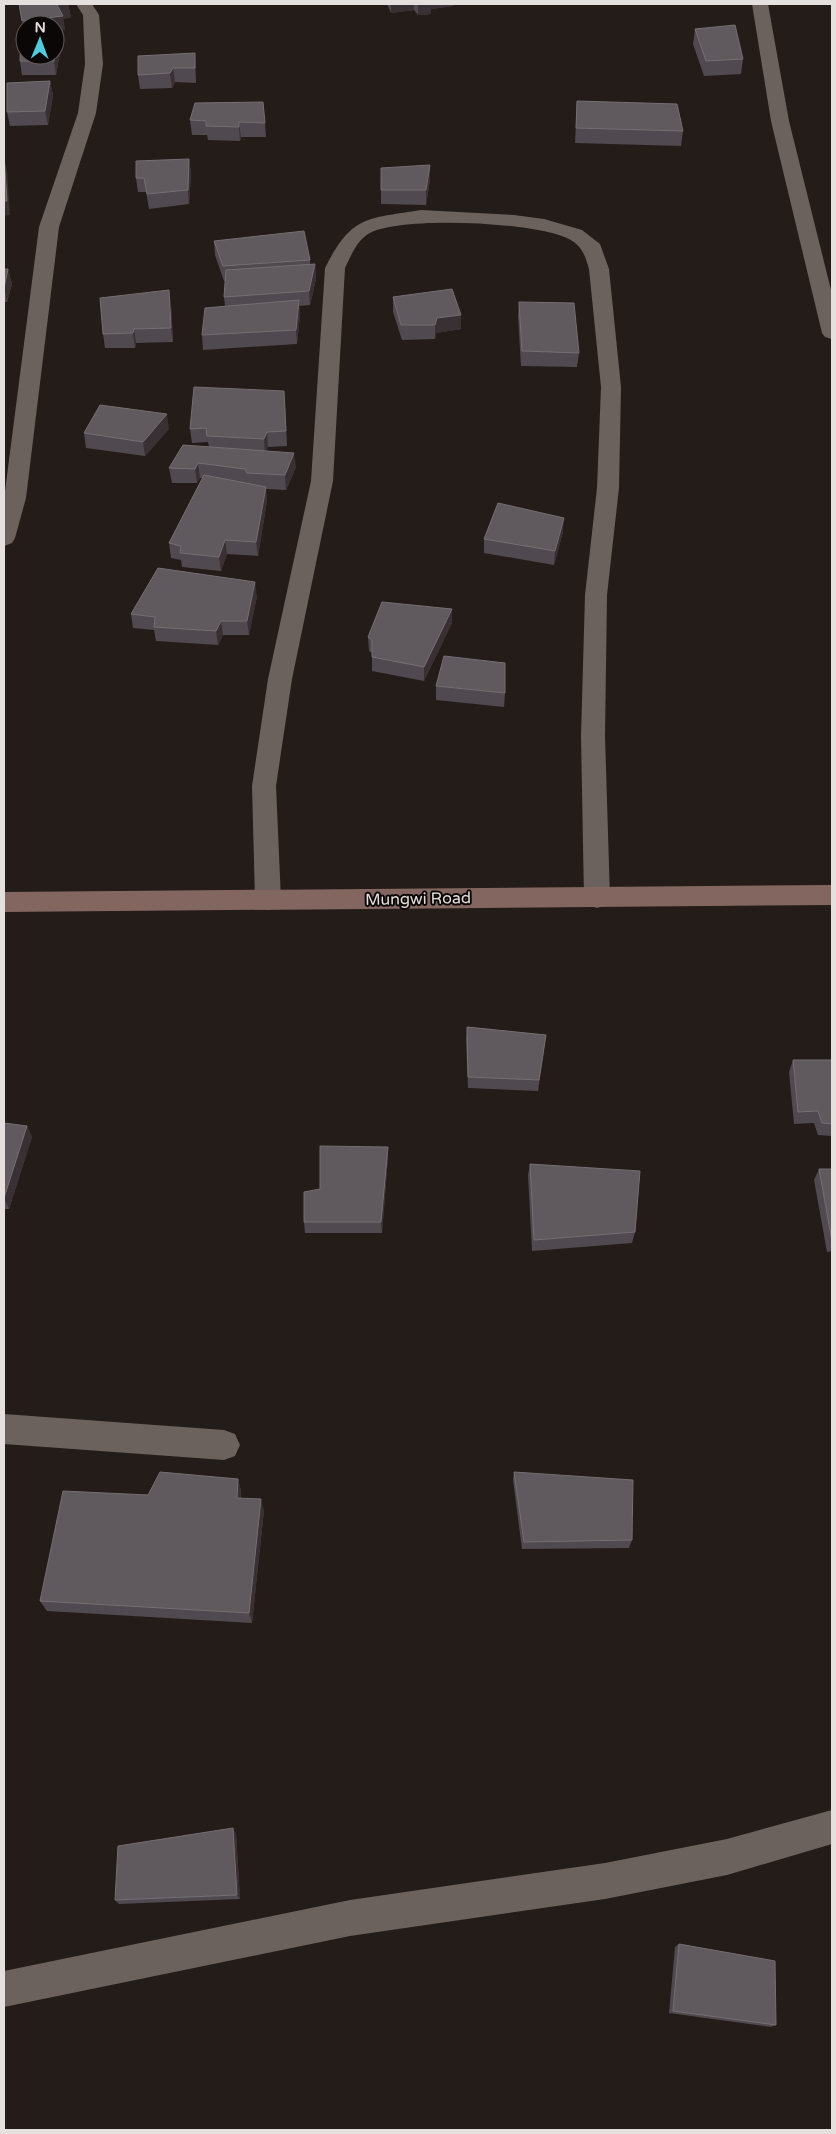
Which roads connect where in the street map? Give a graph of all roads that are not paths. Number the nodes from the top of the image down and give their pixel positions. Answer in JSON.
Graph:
{"nodes":[{"id":1,"x":84,"y":4,"type":"edge"},
{"id":2,"x":760,"y":4,"type":"edge"},
{"id":3,"x":832,"y":333,"type":"edge"},
{"id":4,"x":4,"y":538,"type":"edge"},
{"id":5,"x":832,"y":895,"type":"edge"},
{"id":6,"x":597,"y":898,"type":"junction"},
{"id":7,"x":268,"y":900,"type":"junction"},
{"id":8,"x":4,"y":902,"type":"edge"},
{"id":9,"x":4,"y":1429,"type":"edge"},
{"id":10,"x":224,"y":1445,"type":"dead end"},
{"id":11,"x":832,"y":1827,"type":"edge"},
{"id":12,"x":4,"y":1989,"type":"edge"}],
"edges":[{"from":1,"to":4,"type":"street"},
{"from":2,"to":3,"type":"street"},
{"from":5,"to":6,"type":"main road","name":"Mungwi Road"},
{"from":6,"to":7,"type":"main road","name":"Mungwi Road"},
{"from":6,"to":7,"type":"street"},
{"from":7,"to":8,"type":"main road","name":"Mungwi Road"},
{"from":9,"to":10,"type":"street"},
{"from":11,"to":12,"type":"street"}]}
